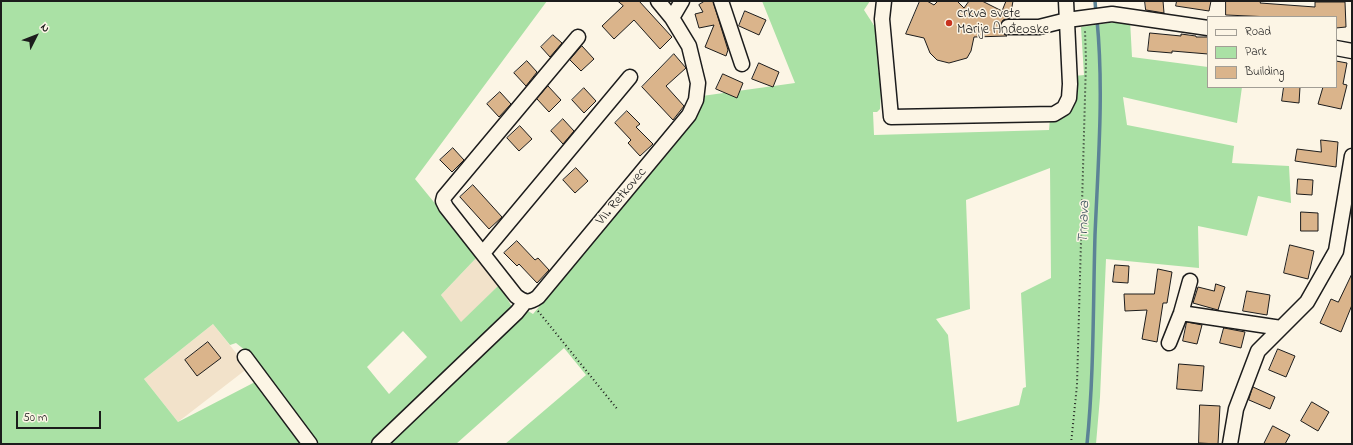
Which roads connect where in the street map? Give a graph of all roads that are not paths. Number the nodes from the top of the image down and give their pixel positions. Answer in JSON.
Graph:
{"nodes":[{"id":1,"x":658,"y":1,"type":"edge"},
{"id":2,"x":682,"y":1,"type":"edge"},
{"id":3,"x":721,"y":1,"type":"edge"},
{"id":4,"x":884,"y":1,"type":"edge"},
{"id":5,"x":1066,"y":1,"type":"edge"},
{"id":6,"x":672,"y":18,"type":"junction"},
{"id":7,"x":1067,"y":20,"type":"junction"},
{"id":8,"x":1008,"y":28,"type":"dead end"},
{"id":9,"x":1207,"y":28,"type":"edge"},
{"id":10,"x":578,"y":37,"type":"dead end"},
{"id":11,"x":1337,"y":48,"type":"edge"},
{"id":12,"x":1352,"y":51,"type":"edge"},
{"id":13,"x":742,"y":64,"type":"dead end"},
{"id":14,"x":630,"y":77,"type":"dead end"},
{"id":15,"x":1352,"y":156,"type":"edge"},
{"id":16,"x":483,"y":253,"type":"junction"},
{"id":17,"x":1190,"y":281,"type":"dead end"},
{"id":18,"x":528,"y":302,"type":"junction"},
{"id":19,"x":1180,"y":313,"type":"junction"},
{"id":20,"x":1281,"y":328,"type":"junction"},
{"id":21,"x":1169,"y":343,"type":"dead end"},
{"id":22,"x":245,"y":357,"type":"dead end"},
{"id":23,"x":310,"y":444,"type":"edge"},
{"id":24,"x":379,"y":444,"type":"edge"},
{"id":25,"x":1230,"y":444,"type":"edge"}],
"edges":[{"from":1,"to":6,"type":"street","name":"VII. Retkovec"},
{"from":2,"to":6,"type":"street"},
{"from":3,"to":13,"type":"street"},
{"from":4,"to":7,"type":"street"},
{"from":5,"to":7,"type":"street"},
{"from":6,"to":18,"type":"street","name":"VII. Retkovec"},
{"from":7,"to":8,"type":"street"},
{"from":7,"to":9,"type":"street"},
{"from":10,"to":16,"type":"street"},
{"from":11,"to":12,"type":"street"},
{"from":14,"to":16,"type":"street"},
{"from":15,"to":20,"type":"street"},
{"from":16,"to":18,"type":"street"},
{"from":17,"to":19,"type":"street"},
{"from":18,"to":24,"type":"street","name":"VII. Retkovec"},
{"from":19,"to":20,"type":"street"},
{"from":19,"to":21,"type":"street"},
{"from":20,"to":25,"type":"street"},
{"from":22,"to":23,"type":"street"}]}
